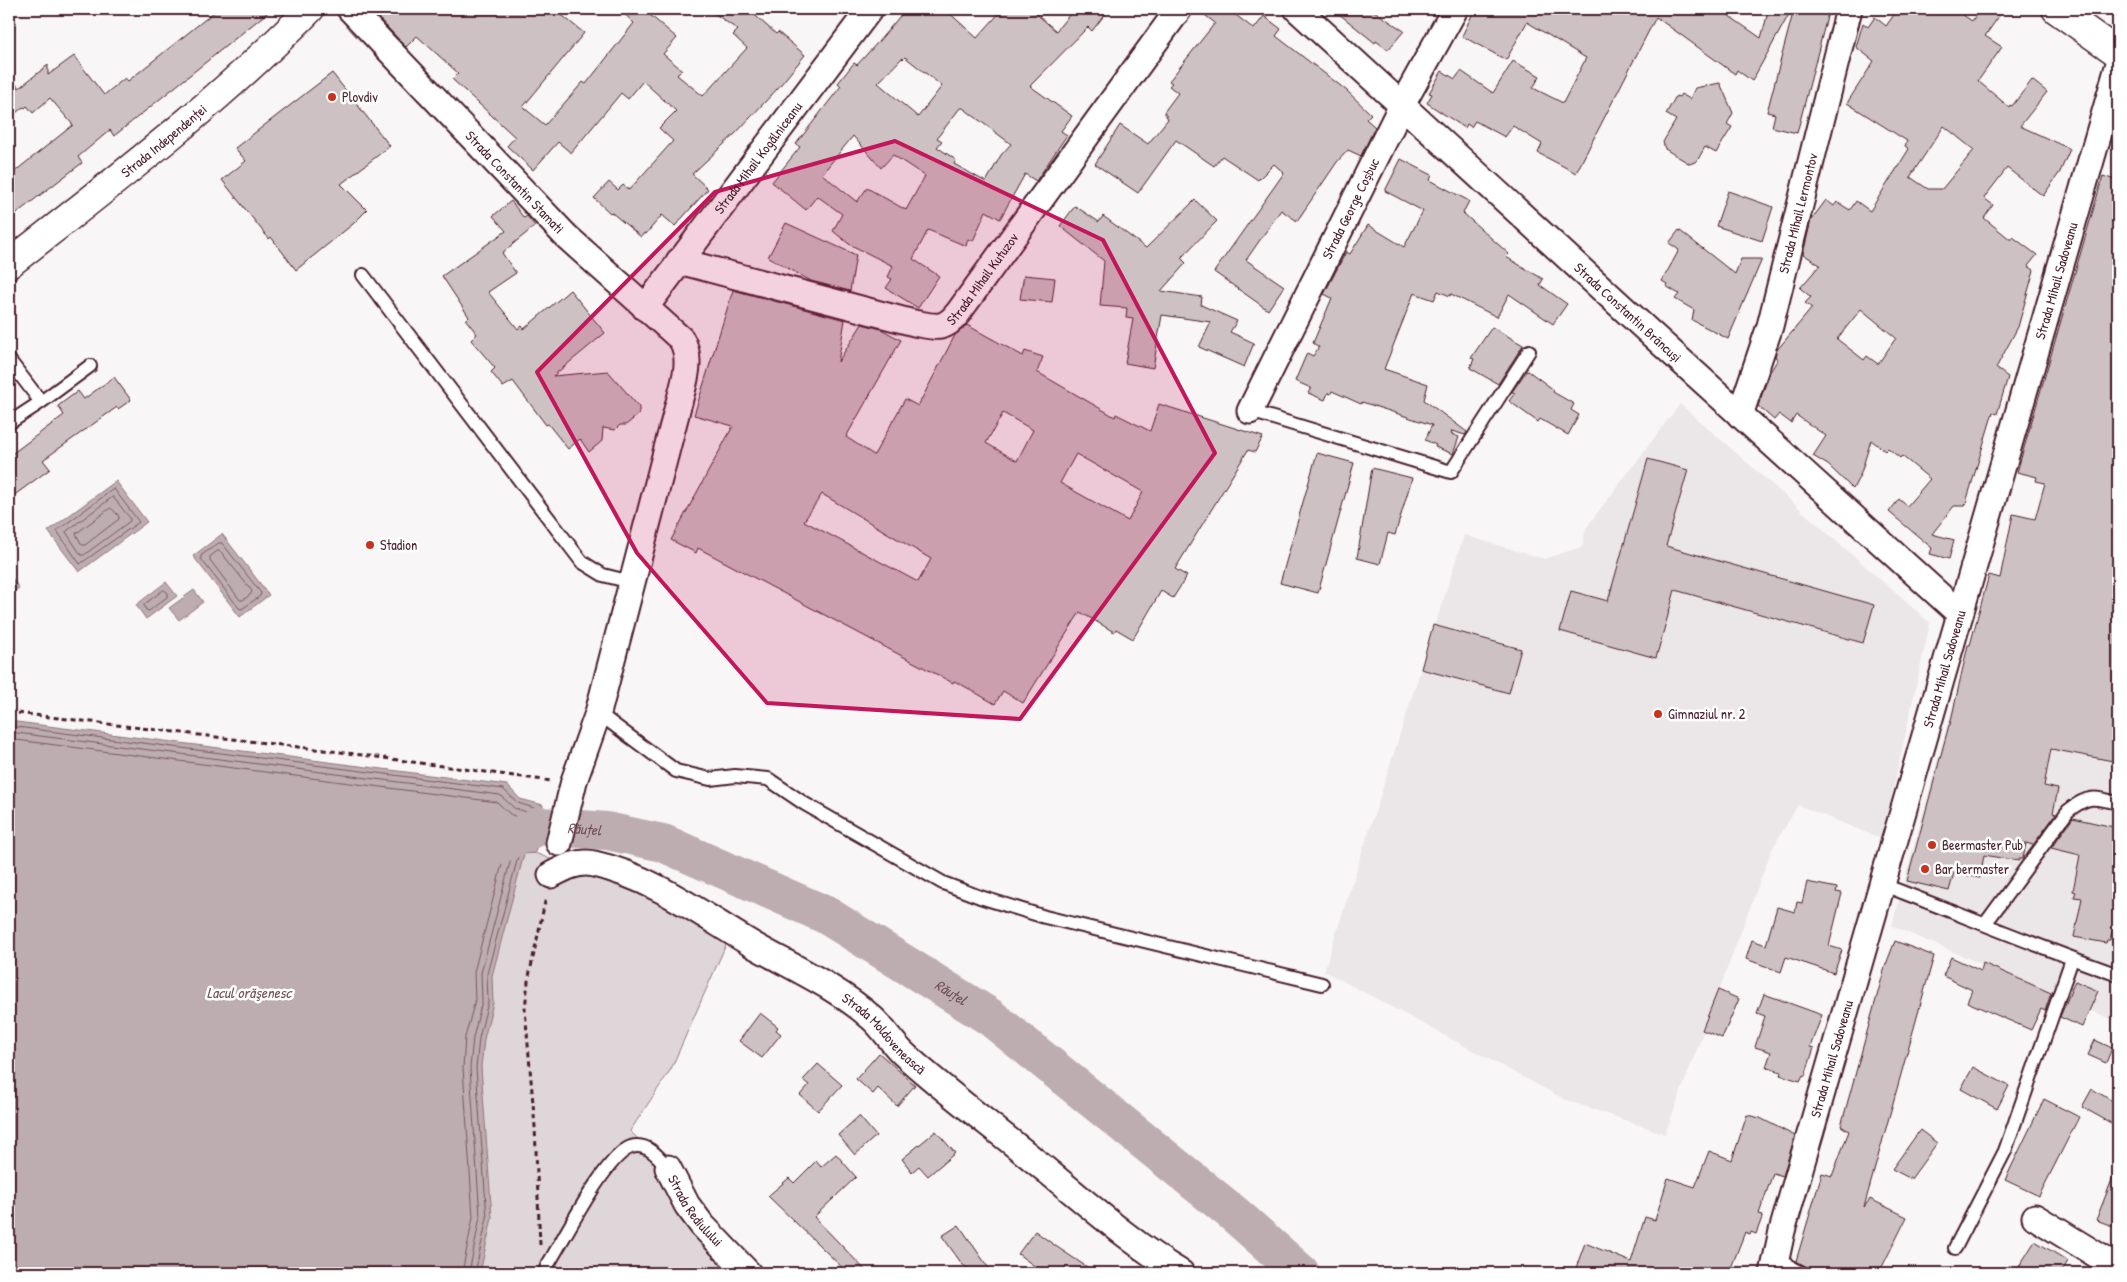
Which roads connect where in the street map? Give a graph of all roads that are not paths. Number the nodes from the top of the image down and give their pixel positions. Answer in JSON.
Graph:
{"nodes":[{"id":1,"x":310,"y":9,"type":"edge"},
{"id":2,"x":350,"y":9,"type":"edge"},
{"id":3,"x":870,"y":9,"type":"edge"},
{"id":4,"x":1179,"y":9,"type":"edge"},
{"id":5,"x":1297,"y":9,"type":"edge"},
{"id":6,"x":1455,"y":9,"type":"edge"},
{"id":7,"x":1849,"y":9,"type":"edge"},
{"id":8,"x":2056,"y":9,"type":"edge"},
{"id":9,"x":2118,"y":53,"type":"edge"},
{"id":10,"x":2118,"y":67,"type":"edge"},
{"id":11,"x":1402,"y":105,"type":"junction"},
{"id":12,"x":680,"y":261,"type":"junction"},
{"id":13,"x":9,"y":264,"type":"edge"},
{"id":14,"x":363,"y":275,"type":"dead end"},
{"id":15,"x":645,"y":308,"type":"junction"},
{"id":16,"x":1529,"y":351,"type":"dead end"},
{"id":17,"x":9,"y":360,"type":"edge"},
{"id":18,"x":90,"y":366,"type":"dead end"},
{"id":19,"x":41,"y":402,"type":"junction"},
{"id":20,"x":1250,"y":412,"type":"joint"},
{"id":21,"x":1740,"y":415,"type":"junction"},
{"id":22,"x":9,"y":423,"type":"edge"},
{"id":23,"x":631,"y":582,"type":"junction"},
{"id":24,"x":1960,"y":614,"type":"junction"},
{"id":25,"x":598,"y":713,"type":"junction"},
{"id":26,"x":2118,"y":803,"type":"edge"},
{"id":27,"x":559,"y":843,"type":"dead end"},
{"id":28,"x":551,"y":876,"type":"road end"},
{"id":29,"x":1881,"y":884,"type":"junction"},
{"id":30,"x":1985,"y":924,"type":"junction"},
{"id":31,"x":2072,"y":958,"type":"junction"},
{"id":32,"x":2118,"y":975,"type":"edge"},
{"id":33,"x":1322,"y":984,"type":"dead end"},
{"id":34,"x":668,"y":1168,"type":"joint"},
{"id":35,"x":2034,"y":1217,"type":"dead end"},
{"id":36,"x":1955,"y":1248,"type":"dead end"},
{"id":37,"x":1774,"y":1266,"type":"edge"},
{"id":38,"x":2118,"y":1268,"type":"edge"},
{"id":39,"x":545,"y":1273,"type":"edge"},
{"id":40,"x":748,"y":1273,"type":"edge"},
{"id":41,"x":1181,"y":1273,"type":"edge"},
{"id":42,"x":1802,"y":1273,"type":"edge"}],
"edges":[{"from":1,"to":13,"type":"street","name":"Strada Independenței"},
{"from":2,"to":15,"type":"street","name":"Strada Constantin Stamati"},
{"from":3,"to":12,"type":"street","name":"Strada Mihail Kogălniceanu"},
{"from":4,"to":12,"type":"street","name":"Strada Mihail Kutuzov"},
{"from":5,"to":11,"type":"street","name":"Strada Constantin Brâncuși"},
{"from":6,"to":11,"type":"street","name":"Strada George Coșbuc"},
{"from":7,"to":21,"type":"street","name":"Strada Mihail Lermontov"},
{"from":8,"to":9,"type":"street"},
{"from":10,"to":24,"type":"street","name":"Strada Mihail Sadoveanu"},
{"from":11,"to":20,"type":"street","name":"Strada George Coșbuc"},
{"from":11,"to":21,"type":"street","name":"Strada Constantin Brâncuși"},
{"from":12,"to":15,"type":"street","name":"Strada Mihail Kogălniceanu"},
{"from":14,"to":23,"type":"lane"},
{"from":15,"to":23,"type":"street","name":"Strada Constantin Stamati"},
{"from":16,"to":20,"type":"lane"},
{"from":17,"to":19,"type":"lane"},
{"from":18,"to":19,"type":"lane"},
{"from":19,"to":22,"type":"lane"},
{"from":21,"to":24,"type":"street","name":"Strada Constantin Brâncuși"},
{"from":23,"to":25,"type":"street"},
{"from":24,"to":29,"type":"street","name":"Strada Mihail Sadoveanu"},
{"from":25,"to":27,"type":"street"},
{"from":25,"to":33,"type":"lane"},
{"from":26,"to":30,"type":"lane"},
{"from":28,"to":41,"type":"street","name":"Strada Moldovenească"},
{"from":29,"to":30,"type":"lane"},
{"from":29,"to":37,"type":"street","name":"Strada Mihail Sadoveanu"},
{"from":30,"to":31,"type":"lane"},
{"from":31,"to":32,"type":"lane"},
{"from":31,"to":36,"type":"lane"},
{"from":34,"to":39,"type":"lane"},
{"from":34,"to":40,"type":"street","name":"Strada Rediulului"},
{"from":35,"to":38,"type":"street"},
{"from":37,"to":42,"type":"lane"}]}
